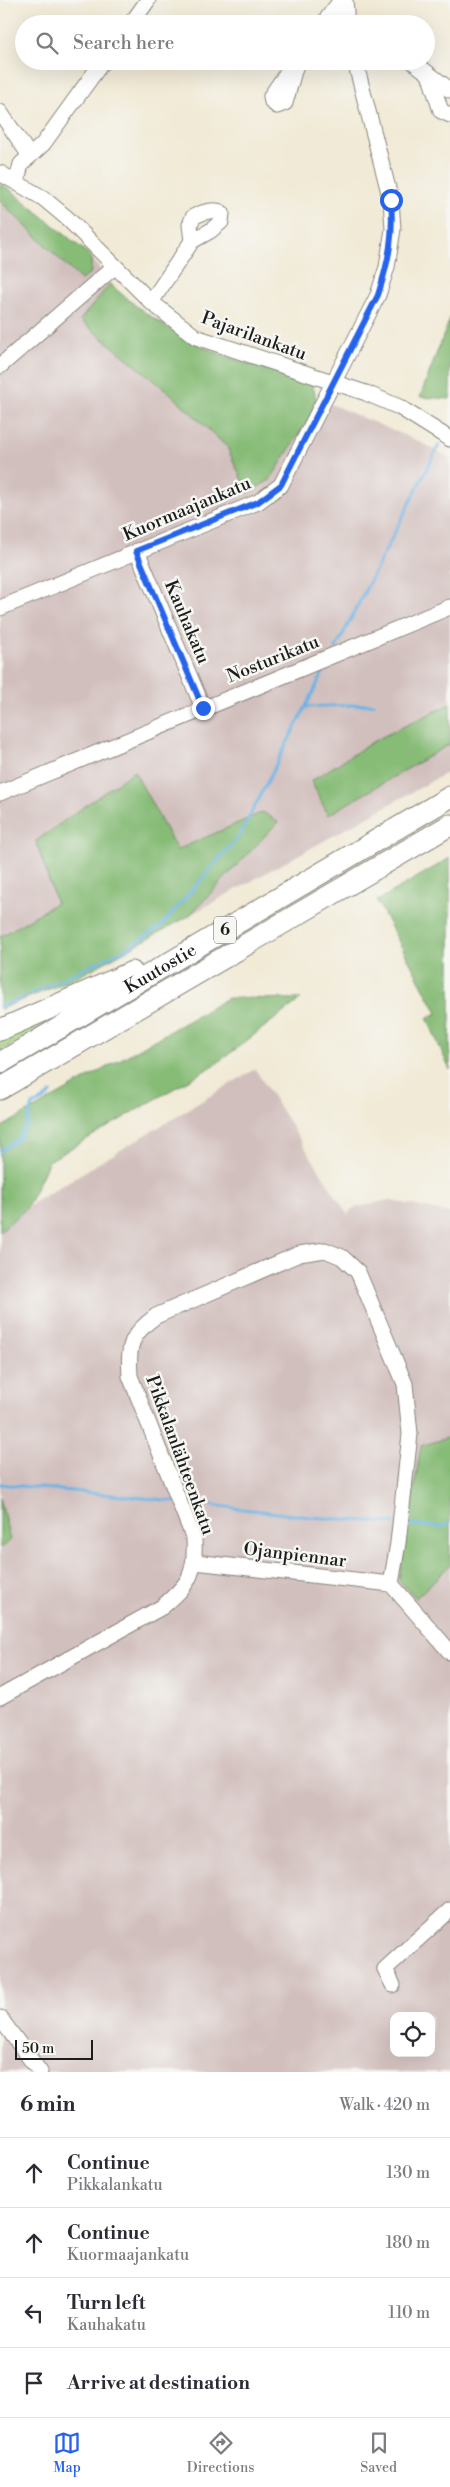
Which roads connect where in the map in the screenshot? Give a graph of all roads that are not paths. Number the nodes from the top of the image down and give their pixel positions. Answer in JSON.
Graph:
{"nodes":[{"id":1,"x":148,"y":0,"type":"edge"},
{"id":2,"x":341,"y":0,"type":"edge"},
{"id":3,"x":345,"y":0,"type":"edge"},
{"id":4,"x":137,"y":15,"type":"edge"},
{"id":5,"x":330,"y":15,"type":"edge"},
{"id":6,"x":348,"y":15,"type":"edge"},
{"id":7,"x":96,"y":70,"type":"edge"},
{"id":8,"x":357,"y":70,"type":"edge"},
{"id":9,"x":424,"y":70,"type":"edge"},
{"id":10,"x":429,"y":74,"type":"junction"},
{"id":11,"x":450,"y":90,"type":"edge"},
{"id":12,"x":0,"y":112,"type":"edge"},
{"id":13,"x":450,"y":115,"type":"edge"},
{"id":14,"x":30,"y":156,"type":"junction"},
{"id":15,"x":0,"y":173,"type":"edge"},
{"id":16,"x":17,"y":181,"type":"junction"},
{"id":17,"x":192,"y":241,"type":"dead end"},
{"id":18,"x":114,"y":267,"type":"junction"},
{"id":19,"x":151,"y":302,"type":"junction"},
{"id":20,"x":0,"y":366,"type":"edge"},
{"id":21,"x":332,"y":383,"type":"junction"},
{"id":22,"x":450,"y":438,"type":"edge"},
{"id":23,"x":136,"y":551,"type":"junction"},
{"id":24,"x":450,"y":607,"type":"edge"},
{"id":25,"x":0,"y":608,"type":"edge"},
{"id":26,"x":203,"y":708,"type":"junction"},
{"id":27,"x":0,"y":793,"type":"edge"},
{"id":28,"x":450,"y":797,"type":"edge"},
{"id":29,"x":450,"y":824,"type":"edge"},
{"id":30,"x":392,"y":831,"type":"junction"},
{"id":31,"x":0,"y":1030,"type":"edge"},
{"id":32,"x":0,"y":1063,"type":"edge"},
{"id":33,"x":3,"y":1088,"type":"edge"},
{"id":34,"x":195,"y":1562,"type":"junction"},
{"id":35,"x":391,"y":1584,"type":"junction"},
{"id":36,"x":450,"y":1652,"type":"edge"},
{"id":37,"x":0,"y":1697,"type":"edge"},
{"id":38,"x":450,"y":1910,"type":"edge"},
{"id":39,"x":393,"y":1985,"type":"dead end"},
{"id":40,"x":0,"y":2018,"type":"edge"},
{"id":41,"x":40,"y":2072,"type":"edge"}],
"edges":[{"from":1,"to":4,"type":"street"},
{"from":2,"to":5,"type":"street"},
{"from":3,"to":6,"type":"street"},
{"from":7,"to":14,"type":"street"},
{"from":8,"to":21,"type":"street","name":"Kuormaajankatu"},
{"from":9,"to":10,"type":"street"},
{"from":10,"to":11,"type":"street"},
{"from":10,"to":13,"type":"street"},
{"from":12,"to":14,"type":"street"},
{"from":14,"to":16,"type":"street"},
{"from":15,"to":16,"type":"street","name":"Pajarilankatu"},
{"from":16,"to":18,"type":"street","name":"Pajarilankatu"},
{"from":17,"to":19,"type":"street"},
{"from":18,"to":19,"type":"street","name":"Pajarilankatu"},
{"from":18,"to":20,"type":"street"},
{"from":19,"to":21,"type":"street","name":"Pajarilankatu"},
{"from":21,"to":22,"type":"street","name":"Pajarilankatu"},
{"from":21,"to":23,"type":"street","name":"Kuormaajankatu"},
{"from":23,"to":25,"type":"street","name":"Kuormaajankatu"},
{"from":23,"to":26,"type":"street","name":"Kauhakatu"},
{"from":24,"to":26,"type":"street","name":"Nosturikatu"},
{"from":26,"to":27,"type":"street","name":"Nosturikatu"},
{"from":28,"to":30,"type":"highway","name":"Kuutostie","number":"6"},
{"from":29,"to":33,"type":"highway","name":"Kuutostie","number":"6"},
{"from":30,"to":31,"type":"highway"},
{"from":30,"to":32,"type":"highway","name":"Kuutostie","number":"6"},
{"from":34,"to":35,"type":"street","name":"Ojanpiennar"},
{"from":34,"to":35,"type":"street","name":"Pikkalanlähteenkatu"},
{"from":34,"to":37,"type":"street","name":"Pikkalanlähteenkatu"},
{"from":35,"to":36,"type":"street"},
{"from":38,"to":39,"type":"street"},
{"from":40,"to":41,"type":"street"}]}
